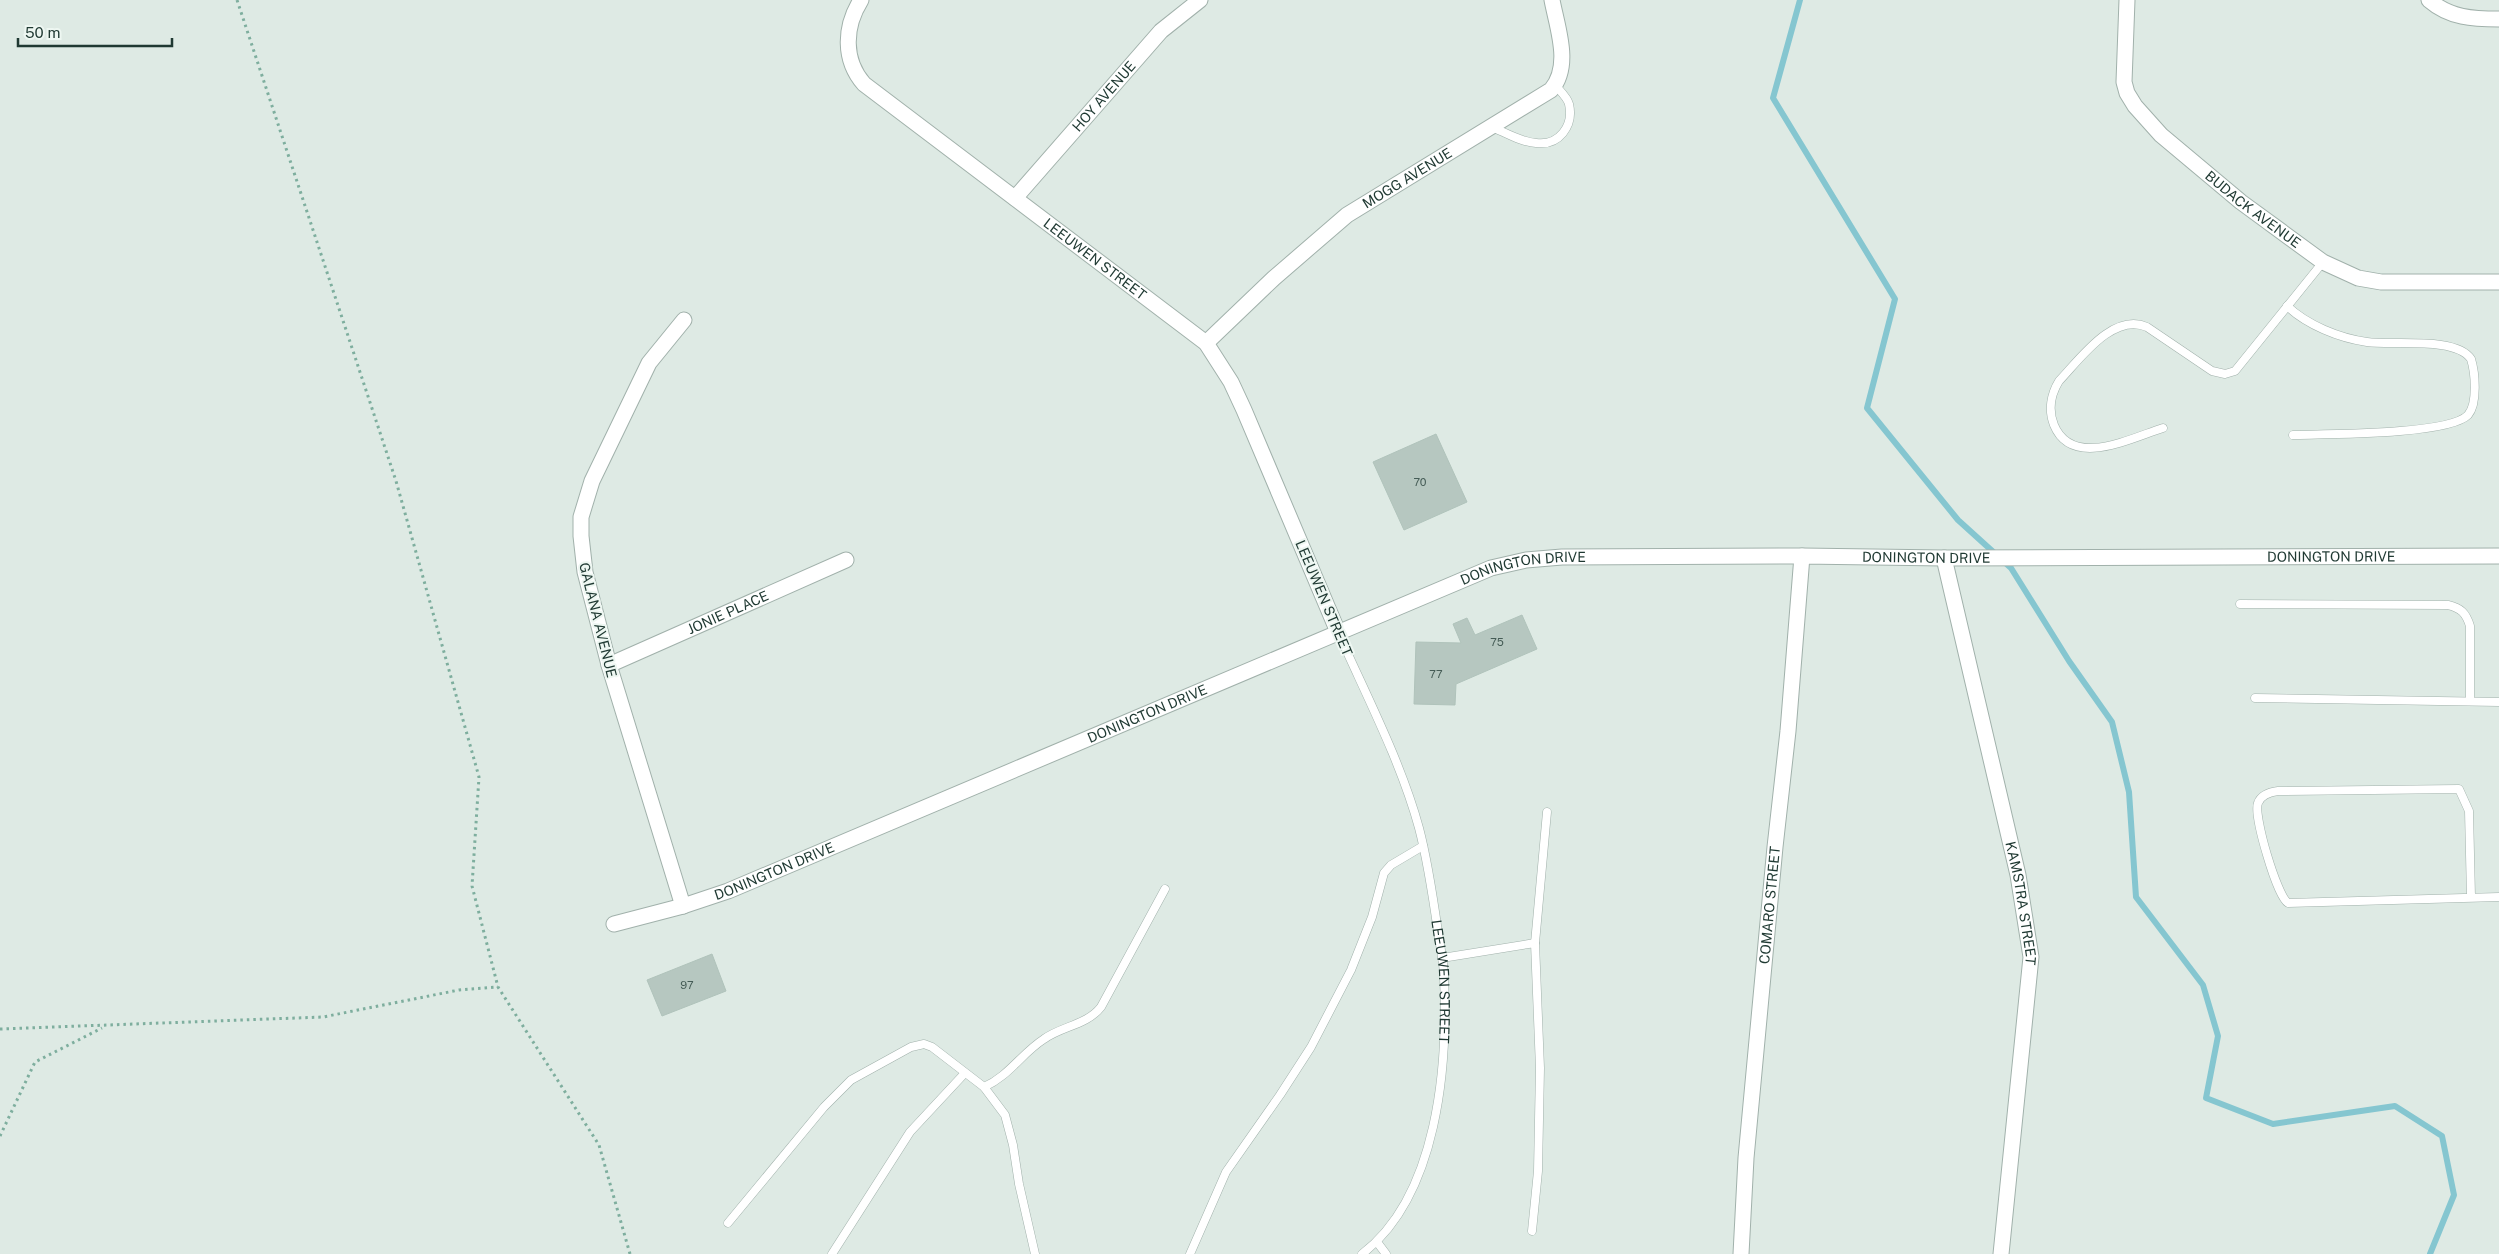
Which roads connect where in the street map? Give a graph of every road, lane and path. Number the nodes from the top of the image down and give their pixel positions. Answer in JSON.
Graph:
{"nodes":[{"id":1,"x":237,"y":0,"type":"edge"},
{"id":2,"x":860,"y":0,"type":"edge"},
{"id":3,"x":1200,"y":0,"type":"edge"},
{"id":4,"x":1552,"y":0,"type":"edge"},
{"id":5,"x":2127,"y":0,"type":"edge"},
{"id":6,"x":2429,"y":0,"type":"edge"},
{"id":7,"x":2499,"y":19,"type":"edge"},
{"id":8,"x":1555,"y":85,"type":"junction"},
{"id":9,"x":1492,"y":127,"type":"junction"},
{"id":10,"x":1015,"y":198,"type":"junction"},
{"id":11,"x":2323,"y":262,"type":"junction"},
{"id":12,"x":2499,"y":282,"type":"edge"},
{"id":13,"x":2287,"y":306,"type":"junction"},
{"id":14,"x":684,"y":320,"type":"dead end"},
{"id":15,"x":1206,"y":343,"type":"junction"},
{"id":16,"x":2163,"y":428,"type":"dead end"},
{"id":17,"x":2294,"y":435,"type":"dead end"},
{"id":18,"x":1802,"y":556,"type":"junction"},
{"id":19,"x":2499,"y":556,"type":"edge"},
{"id":20,"x":1944,"y":558,"type":"junction"},
{"id":21,"x":846,"y":560,"type":"dead end"},
{"id":22,"x":2240,"y":604,"type":"dead end"},
{"id":23,"x":1338,"y":632,"type":"junction"},
{"id":24,"x":609,"y":666,"type":"junction"},
{"id":25,"x":2255,"y":698,"type":"dead end"},
{"id":26,"x":2470,"y":701,"type":"junction"},
{"id":27,"x":2499,"y":702,"type":"edge"},
{"id":28,"x":1547,"y":812,"type":"dead end"},
{"id":29,"x":1423,"y":846,"type":"junction"},
{"id":30,"x":1165,"y":888,"type":"dead end"},
{"id":31,"x":2471,"y":897,"type":"junction"},
{"id":32,"x":2499,"y":897,"type":"edge"},
{"id":33,"x":683,"y":906,"type":"junction"},
{"id":34,"x":614,"y":924,"type":"dead end"},
{"id":35,"x":1535,"y":944,"type":"junction"},
{"id":36,"x":1442,"y":958,"type":"junction"},
{"id":37,"x":498,"y":988,"type":"junction"},
{"id":38,"x":105,"y":1027,"type":"junction"},
{"id":39,"x":0,"y":1029,"type":"edge"},
{"id":40,"x":964,"y":1074,"type":"junction"},
{"id":41,"x":984,"y":1087,"type":"junction"},
{"id":42,"x":0,"y":1136,"type":"edge"},
{"id":43,"x":728,"y":1223,"type":"dead end"},
{"id":44,"x":1532,"y":1231,"type":"dead end"},
{"id":45,"x":1377,"y":1242,"type":"junction"},
{"id":46,"x":630,"y":1254,"type":"edge"},
{"id":47,"x":832,"y":1254,"type":"edge"},
{"id":48,"x":1035,"y":1254,"type":"edge"},
{"id":49,"x":1190,"y":1254,"type":"edge"},
{"id":50,"x":1362,"y":1254,"type":"edge"},
{"id":51,"x":1386,"y":1254,"type":"edge"},
{"id":52,"x":1741,"y":1254,"type":"edge"},
{"id":53,"x":2001,"y":1254,"type":"edge"}],
"edges":[{"from":1,"to":37,"type":"path"},
{"from":2,"to":10,"type":"street","name":"LEEUWEN STREET"},
{"from":3,"to":10,"type":"street","name":"HOY AVENUE"},
{"from":4,"to":8,"type":"street"},
{"from":5,"to":11,"type":"street","name":"BUDACK AVENUE"},
{"from":6,"to":7,"type":"street"},
{"from":8,"to":9,"type":"street","name":"MOGG AVENUE"},
{"from":8,"to":9,"type":"lane"},
{"from":9,"to":15,"type":"street","name":"MOGG AVENUE"},
{"from":10,"to":15,"type":"street","name":"LEEUWEN STREET"},
{"from":11,"to":12,"type":"street","name":"BUDACK AVENUE"},
{"from":11,"to":13,"type":"lane"},
{"from":13,"to":16,"type":"lane"},
{"from":13,"to":17,"type":"lane"},
{"from":14,"to":24,"type":"street","name":"GALANA AVENUE"},
{"from":15,"to":23,"type":"street","name":"LEEUWEN STREET"},
{"from":18,"to":20,"type":"street","name":"DONINGTON DRIVE"},
{"from":18,"to":23,"type":"street","name":"DONINGTON DRIVE"},
{"from":18,"to":52,"type":"street","name":"COMARO STREET"},
{"from":19,"to":20,"type":"street","name":"DONINGTON DRIVE"},
{"from":20,"to":53,"type":"street","name":"KAMSTRA STREET"},
{"from":21,"to":24,"type":"street","name":"JONIE PLACE"},
{"from":22,"to":26,"type":"lane"},
{"from":23,"to":29,"type":"lane","name":"LEEUWEN STREET"},
{"from":23,"to":33,"type":"street","name":"DONINGTON DRIVE"},
{"from":24,"to":33,"type":"street","name":"GALANA AVENUE"},
{"from":25,"to":26,"type":"lane"},
{"from":26,"to":27,"type":"lane"},
{"from":28,"to":35,"type":"lane"},
{"from":29,"to":36,"type":"lane","name":"LEEUWEN STREET"},
{"from":29,"to":49,"type":"lane"},
{"from":30,"to":41,"type":"lane"},
{"from":31,"to":31,"type":"lane"},
{"from":31,"to":32,"type":"lane"},
{"from":33,"to":34,"type":"street","name":"DONINGTON DRIVE"},
{"from":35,"to":36,"type":"lane"},
{"from":35,"to":44,"type":"lane"},
{"from":36,"to":45,"type":"lane","name":"LEEUWEN STREET"},
{"from":37,"to":38,"type":"path"},
{"from":37,"to":46,"type":"path"},
{"from":38,"to":39,"type":"path"},
{"from":38,"to":42,"type":"path"},
{"from":40,"to":41,"type":"lane"},
{"from":40,"to":43,"type":"lane"},
{"from":40,"to":47,"type":"lane"},
{"from":41,"to":48,"type":"lane"},
{"from":45,"to":50,"type":"lane","name":"LEEUWEN STREET"},
{"from":45,"to":51,"type":"lane"}]}
